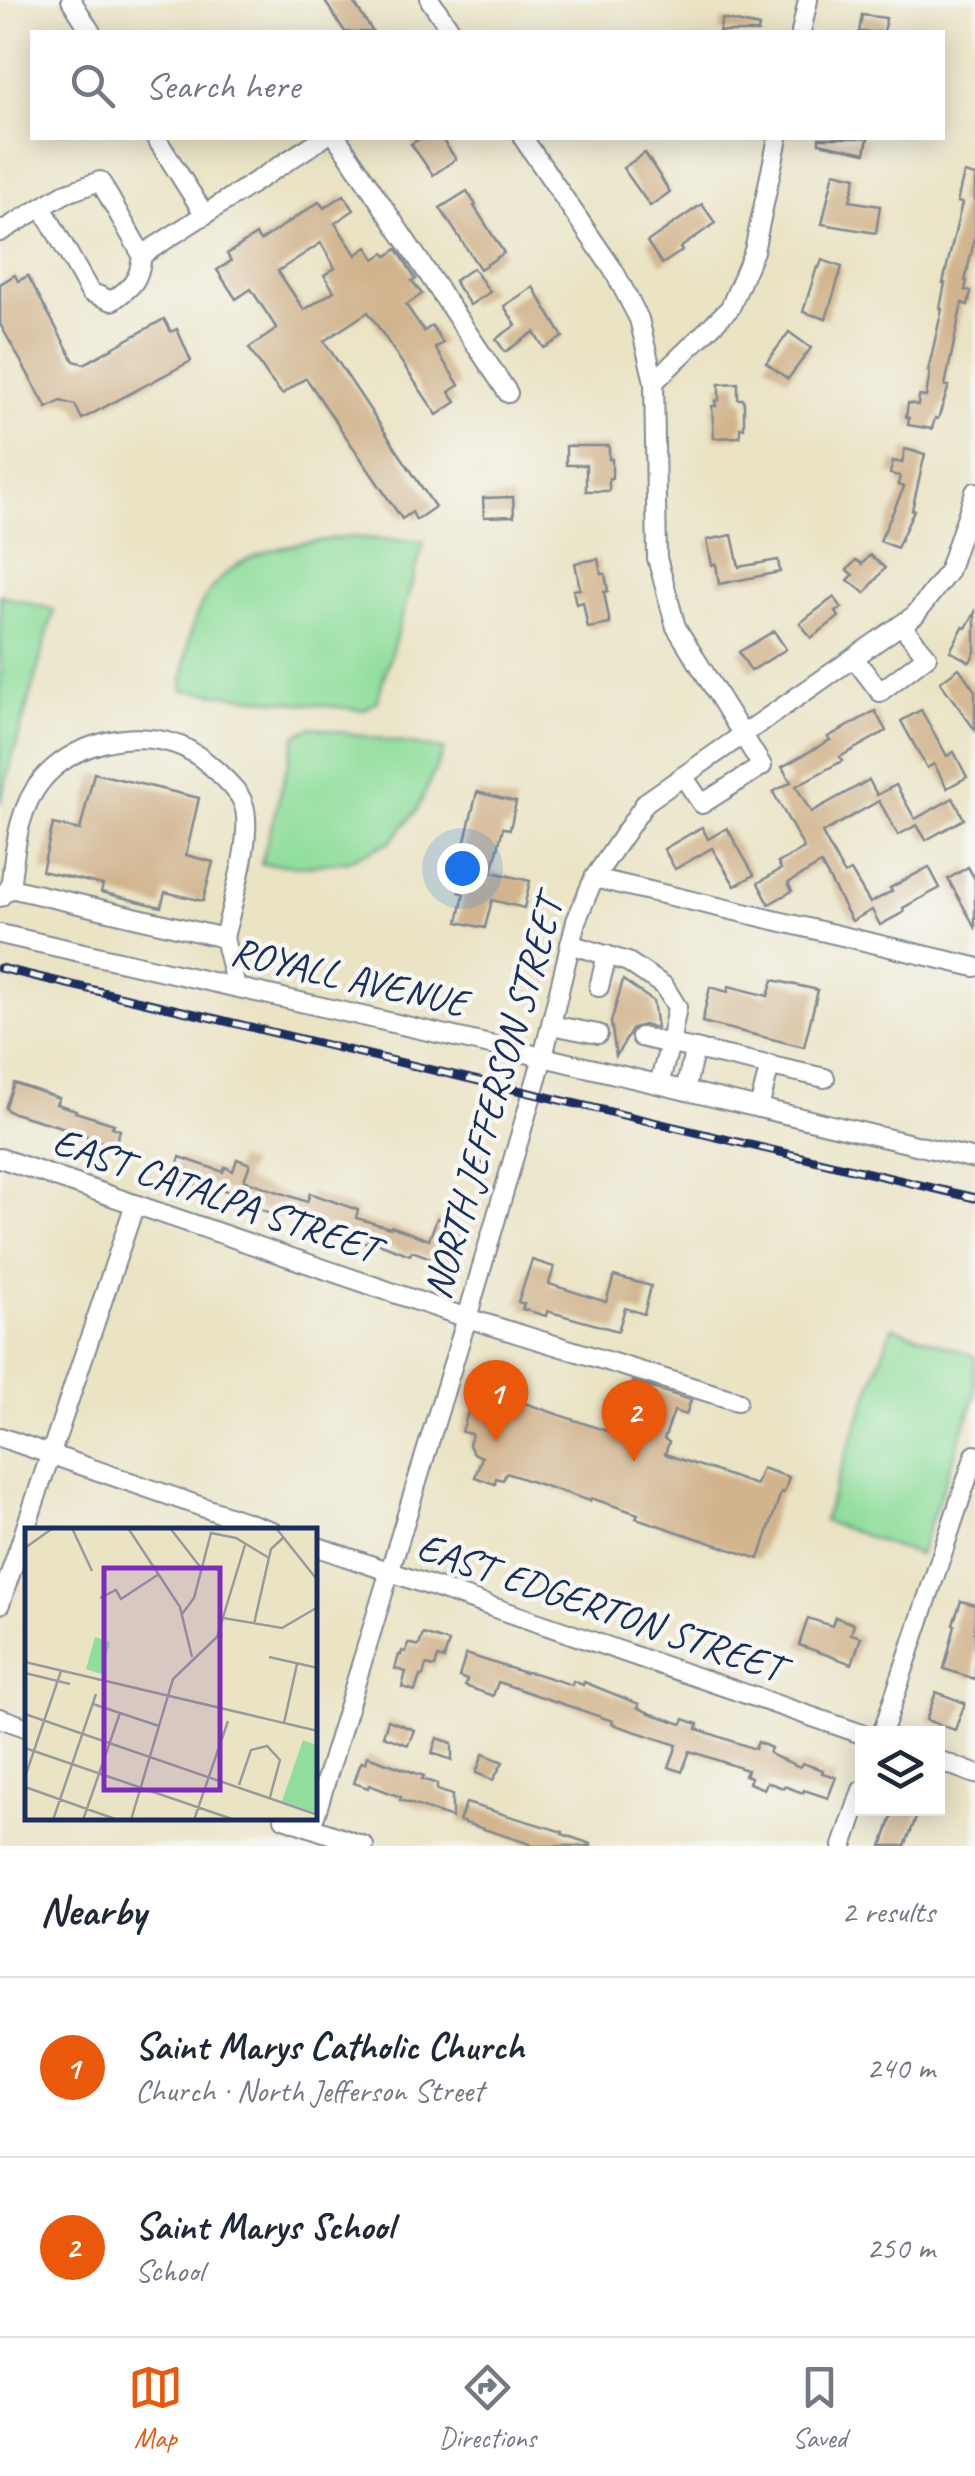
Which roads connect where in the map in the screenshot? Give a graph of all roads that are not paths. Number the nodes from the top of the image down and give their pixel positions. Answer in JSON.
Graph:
{"nodes":[{"id":1,"x":71,"y":0,"type":"edge"},
{"id":2,"x":430,"y":0,"type":"edge"},
{"id":3,"x":808,"y":0,"type":"edge"},
{"id":4,"x":90,"y":30,"type":"edge"},
{"id":5,"x":451,"y":30,"type":"edge"},
{"id":6,"x":801,"y":30,"type":"edge"},
{"id":7,"x":157,"y":140,"type":"edge"},
{"id":8,"x":319,"y":140,"type":"edge"},
{"id":9,"x":338,"y":140,"type":"edge"},
{"id":10,"x":525,"y":140,"type":"edge"},
{"id":11,"x":778,"y":140,"type":"edge"},
{"id":12,"x":42,"y":208,"type":"junction"},
{"id":13,"x":205,"y":215,"type":"junction"},
{"id":14,"x":0,"y":232,"type":"edge"},
{"id":15,"x":142,"y":255,"type":"junction"},
{"id":16,"x":654,"y":382,"type":"junction"},
{"id":17,"x":508,"y":393,"type":"dead end"},
{"id":18,"x":975,"y":492,"type":"edge"},
{"id":19,"x":972,"y":519,"type":"edge"},
{"id":20,"x":901,"y":625,"type":"junction"},
{"id":21,"x":854,"y":658,"type":"junction"},
{"id":22,"x":742,"y":736,"type":"junction"},
{"id":23,"x":683,"y":776,"type":"junction"},
{"id":24,"x":594,"y":878,"type":"junction"},
{"id":25,"x":5,"y":892,"type":"edge"},
{"id":26,"x":0,"y":934,"type":"edge"},
{"id":27,"x":224,"y":938,"type":"junction"},
{"id":28,"x":570,"y":944,"type":"junction"},
{"id":29,"x":607,"y":955,"type":"junction"},
{"id":30,"x":975,"y":967,"type":"edge"},
{"id":31,"x":236,"y":987,"type":"junction"},
{"id":32,"x":599,"y":988,"type":"dead end"},
{"id":33,"x":551,"y":1025,"type":"junction"},
{"id":34,"x":598,"y":1034,"type":"dead end"},
{"id":35,"x":641,"y":1037,"type":"dead end"},
{"id":36,"x":670,"y":1044,"type":"junction"},
{"id":37,"x":695,"y":1050,"type":"junction"},
{"id":38,"x":543,"y":1057,"type":"junction"},
{"id":39,"x":770,"y":1065,"type":"junction"},
{"id":40,"x":825,"y":1078,"type":"dead end"},
{"id":41,"x":660,"y":1084,"type":"junction"},
{"id":42,"x":685,"y":1090,"type":"junction"},
{"id":43,"x":759,"y":1108,"type":"junction"},
{"id":44,"x":0,"y":1158,"type":"edge"},
{"id":45,"x":975,"y":1160,"type":"edge"},
{"id":46,"x":136,"y":1204,"type":"junction"},
{"id":47,"x":466,"y":1318,"type":"junction"},
{"id":48,"x":737,"y":1401,"type":"dead end"},
{"id":49,"x":0,"y":1437,"type":"edge"},
{"id":50,"x":49,"y":1454,"type":"junction"},
{"id":51,"x":975,"y":1455,"type":"edge"},
{"id":52,"x":263,"y":1528,"type":"edge"},
{"id":53,"x":318,"y":1547,"type":"edge"},
{"id":54,"x":390,"y":1572,"type":"junction"},
{"id":55,"x":0,"y":1604,"type":"edge"},
{"id":56,"x":0,"y":1718,"type":"edge"},
{"id":57,"x":885,"y":1726,"type":"edge"},
{"id":58,"x":25,"y":1727,"type":"edge"},
{"id":59,"x":855,"y":1732,"type":"edge"},
{"id":60,"x":945,"y":1763,"type":"edge"},
{"id":61,"x":975,"y":1774,"type":"edge"},
{"id":62,"x":318,"y":1807,"type":"edge"},
{"id":63,"x":855,"y":1811,"type":"edge"},
{"id":64,"x":312,"y":1827,"type":"edge"},
{"id":65,"x":364,"y":1846,"type":"edge"},
{"id":66,"x":843,"y":1846,"type":"edge"}],
"edges":[{"from":1,"to":4,"type":"street"},
{"from":2,"to":5,"type":"street"},
{"from":3,"to":6,"type":"street"},
{"from":7,"to":13,"type":"street"},
{"from":8,"to":13,"type":"street"},
{"from":9,"to":17,"type":"street"},
{"from":10,"to":16,"type":"street"},
{"from":11,"to":16,"type":"street"},
{"from":12,"to":14,"type":"street"},
{"from":12,"to":15,"type":"street"},
{"from":12,"to":15,"type":"street"},
{"from":13,"to":15,"type":"street"},
{"from":16,"to":22,"type":"street"},
{"from":18,"to":19,"type":"street","name":"NORTH JEFFERSON STREET"},
{"from":19,"to":20,"type":"street","name":"NORTH JEFFERSON STREET"},
{"from":20,"to":21,"type":"street","name":"NORTH JEFFERSON STREET"},
{"from":20,"to":21,"type":"street"},
{"from":21,"to":22,"type":"street","name":"NORTH JEFFERSON STREET"},
{"from":22,"to":23,"type":"street","name":"NORTH JEFFERSON STREET"},
{"from":22,"to":23,"type":"street"},
{"from":23,"to":24,"type":"street","name":"NORTH JEFFERSON STREET"},
{"from":24,"to":28,"type":"street","name":"NORTH JEFFERSON STREET"},
{"from":24,"to":30,"type":"street"},
{"from":25,"to":27,"type":"street"},
{"from":25,"to":27,"type":"street"},
{"from":26,"to":31,"type":"street","name":"ROYALL AVENUE"},
{"from":27,"to":31,"type":"street"},
{"from":28,"to":29,"type":"street"},
{"from":28,"to":33,"type":"street","name":"NORTH JEFFERSON STREET"},
{"from":29,"to":32,"type":"street"},
{"from":29,"to":36,"type":"street"},
{"from":31,"to":38,"type":"street","name":"ROYALL AVENUE"},
{"from":33,"to":34,"type":"street"},
{"from":33,"to":38,"type":"street","name":"NORTH JEFFERSON STREET"},
{"from":35,"to":36,"type":"street"},
{"from":36,"to":37,"type":"street"},
{"from":36,"to":41,"type":"street"},
{"from":37,"to":39,"type":"street"},
{"from":37,"to":42,"type":"street"},
{"from":38,"to":41,"type":"street","name":"ROYALL AVENUE"},
{"from":38,"to":47,"type":"street","name":"NORTH JEFFERSON STREET"},
{"from":39,"to":40,"type":"street"},
{"from":39,"to":43,"type":"street"},
{"from":41,"to":42,"type":"street","name":"ROYALL AVENUE"},
{"from":42,"to":43,"type":"street","name":"ROYALL AVENUE"},
{"from":43,"to":45,"type":"street","name":"ROYALL AVENUE"},
{"from":44,"to":46,"type":"street","name":"EAST CATALPA STREET"},
{"from":46,"to":47,"type":"street","name":"EAST CATALPA STREET"},
{"from":46,"to":50,"type":"street"},
{"from":47,"to":48,"type":"street","name":"EAST CATALPA STREET"},
{"from":47,"to":54,"type":"street","name":"NORTH JEFFERSON STREET"},
{"from":49,"to":50,"type":"street"},
{"from":50,"to":52,"type":"street"},
{"from":50,"to":55,"type":"street"},
{"from":51,"to":57,"type":"street"},
{"from":53,"to":54,"type":"street","name":"EAST EDGERTON STREET"},
{"from":54,"to":59,"type":"street","name":"EAST EDGERTON STREET"},
{"from":54,"to":62,"type":"street","name":"NORTH JEFFERSON STREET"},
{"from":56,"to":58,"type":"street"},
{"from":60,"to":61,"type":"street"},
{"from":63,"to":66,"type":"street"},
{"from":64,"to":65,"type":"street"}]}
